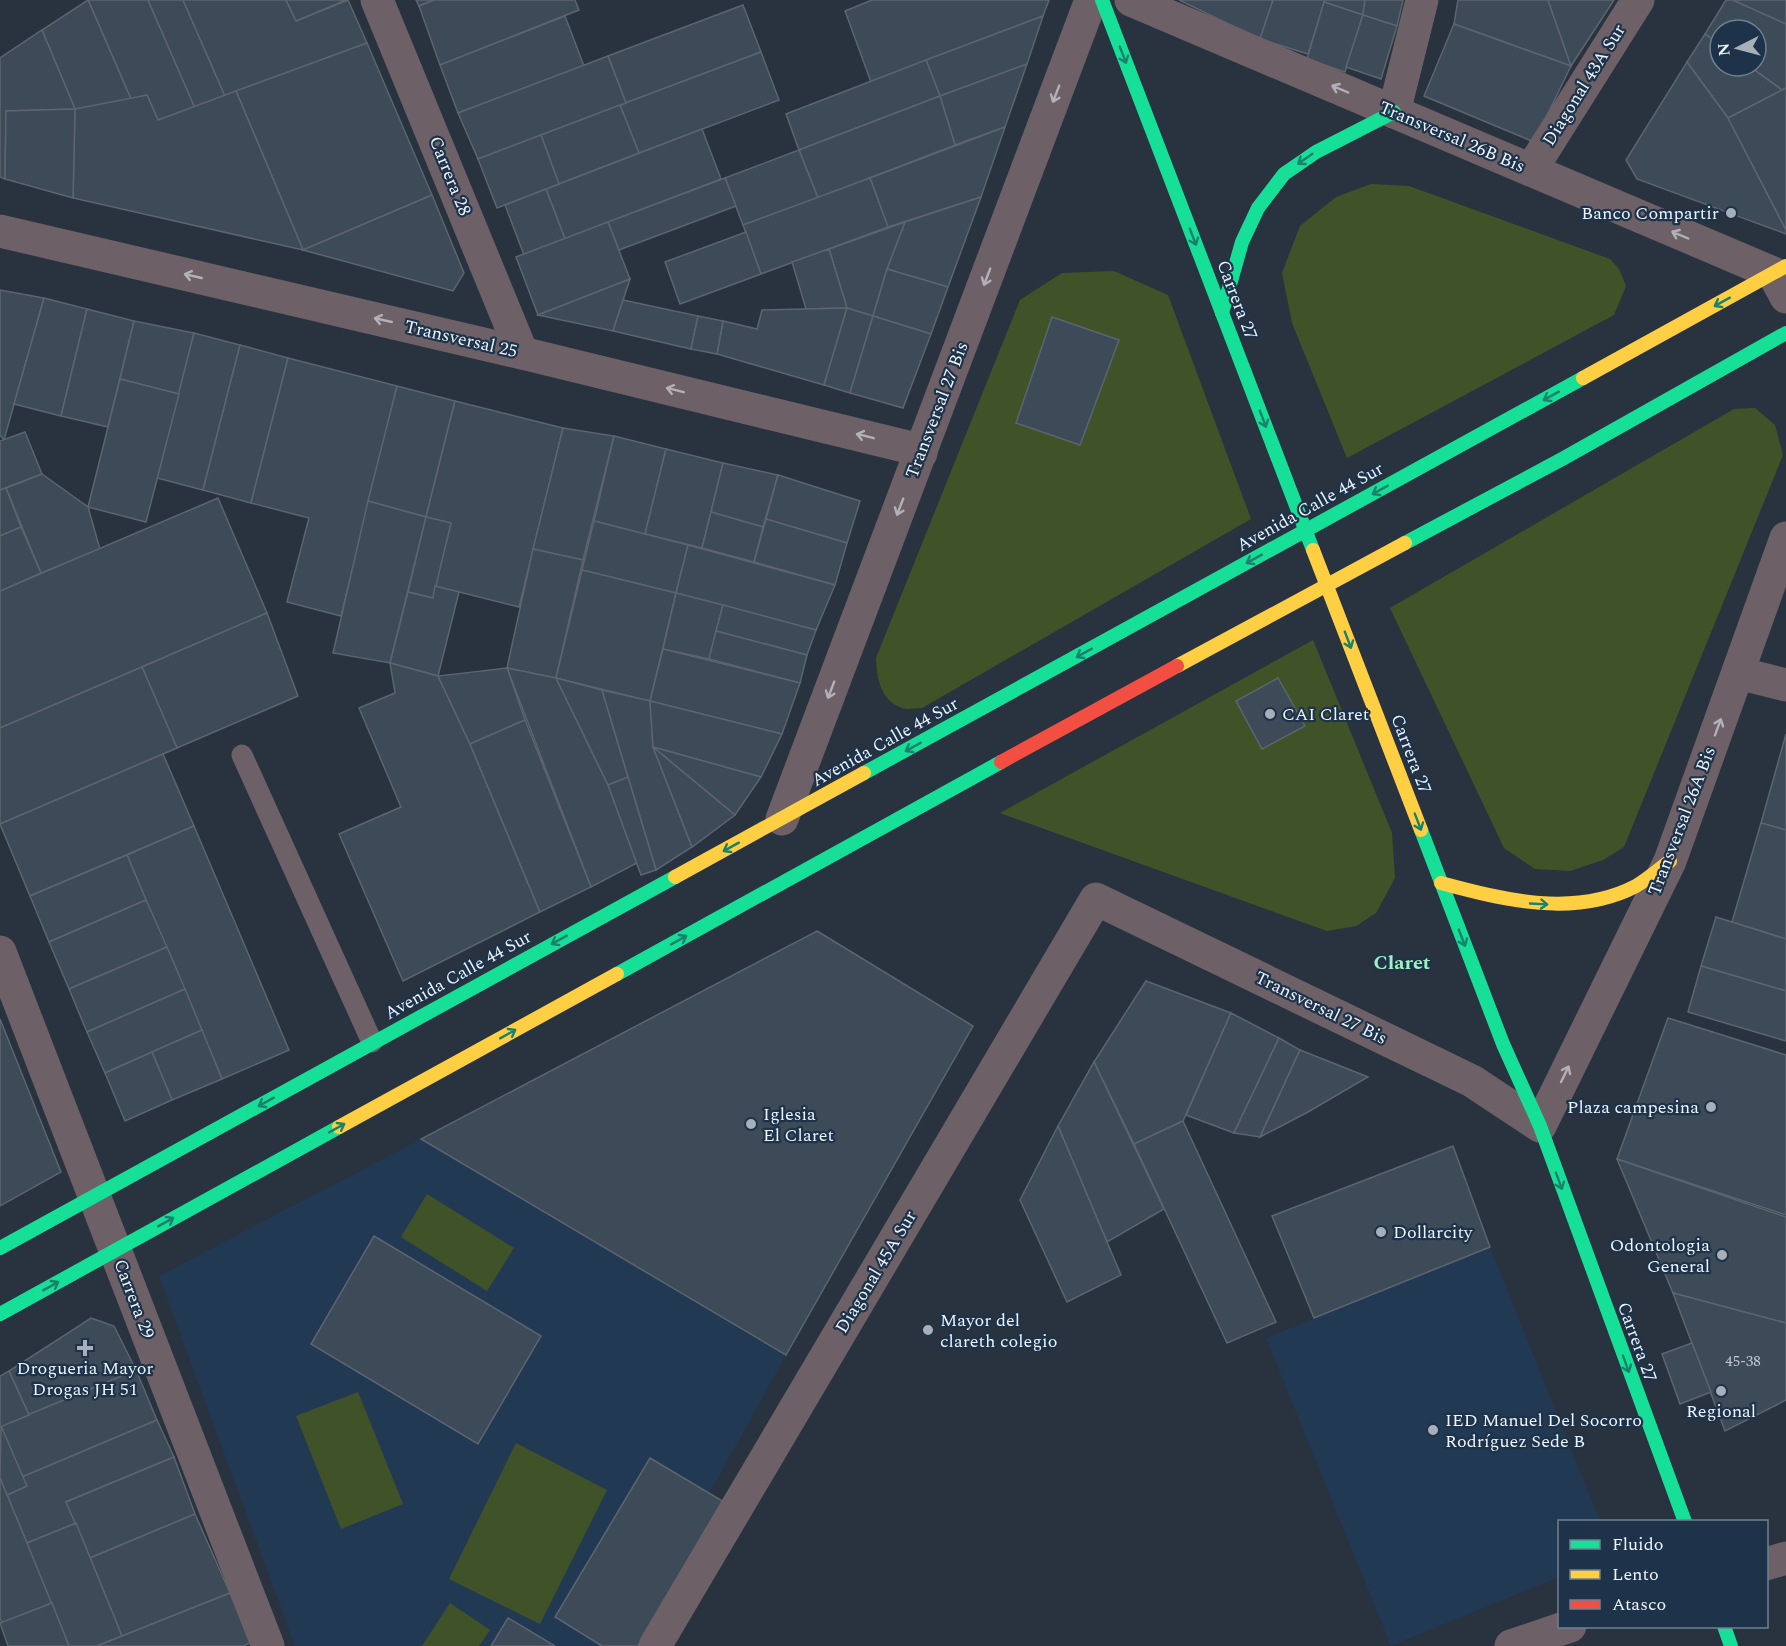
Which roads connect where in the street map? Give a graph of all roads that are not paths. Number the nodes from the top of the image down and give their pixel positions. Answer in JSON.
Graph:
{"nodes":[{"id":1,"x":377,"y":0,"type":"edge"},
{"id":2,"x":1091,"y":0,"type":"edge"},
{"id":3,"x":1102,"y":0,"type":"edge"},
{"id":4,"x":1131,"y":0,"type":"edge"},
{"id":5,"x":1422,"y":0,"type":"edge"},
{"id":6,"x":1638,"y":0,"type":"edge"},
{"id":7,"x":1394,"y":112,"type":"junction"},
{"id":8,"x":1531,"y":170,"type":"junction"},
{"id":9,"x":0,"y":231,"type":"edge"},
{"id":10,"x":1782,"y":279,"type":"edge"},
{"id":11,"x":1222,"y":313,"type":"junction"},
{"id":12,"x":1786,"y":333,"type":"edge"},
{"id":13,"x":522,"y":352,"type":"junction"},
{"id":14,"x":921,"y":453,"type":"junction"},
{"id":15,"x":1306,"y":530,"type":"junction"},
{"id":16,"x":1786,"y":538,"type":"edge"},
{"id":17,"x":1327,"y":586,"type":"junction"},
{"id":18,"x":1738,"y":673,"type":"junction"},
{"id":19,"x":1786,"y":685,"type":"edge"},
{"id":20,"x":242,"y":755,"type":"dead end"},
{"id":21,"x":782,"y":819,"type":"junction"},
{"id":22,"x":1670,"y":861,"type":"junction"},
{"id":23,"x":1441,"y":883,"type":"junction"},
{"id":24,"x":1096,"y":899,"type":"joint"},
{"id":25,"x":0,"y":952,"type":"edge"},
{"id":26,"x":372,"y":1042,"type":"junction"},
{"id":27,"x":1540,"y":1126,"type":"junction"},
{"id":28,"x":95,"y":1197,"type":"junction"},
{"id":29,"x":0,"y":1248,"type":"edge"},
{"id":30,"x":115,"y":1251,"type":"junction"},
{"id":31,"x":0,"y":1314,"type":"edge"},
{"id":32,"x":1685,"y":1520,"type":"edge"},
{"id":33,"x":1786,"y":1558,"type":"edge"},
{"id":34,"x":1768,"y":1564,"type":"edge"},
{"id":35,"x":1564,"y":1628,"type":"edge"},
{"id":36,"x":1725,"y":1628,"type":"edge"},
{"id":37,"x":268,"y":1646,"type":"edge"},
{"id":38,"x":655,"y":1646,"type":"edge"},
{"id":39,"x":1511,"y":1646,"type":"edge"},
{"id":40,"x":1731,"y":1646,"type":"edge"}],
"edges":[{"from":1,"to":13,"type":"street","name":"Carrera 28"},
{"from":2,"to":14,"type":"street","name":"Transversal 27 Bis","one_way":true},
{"from":3,"to":11,"type":"main road","name":"Carrera 27","one_way":true},
{"from":7,"to":4,"type":"street","name":"Transversal 26B Bis","one_way":true},
{"from":5,"to":7,"type":"street"},
{"from":6,"to":8,"type":"street","name":"Diagonal 43A Sur"},
{"from":7,"to":8,"type":"street","name":"Transversal 26B Bis"},
{"from":7,"to":11,"type":"main road","one_way":true},
{"from":10,"to":8,"type":"street","name":"Transversal 26B Bis","one_way":true},
{"from":13,"to":9,"type":"street","name":"Transversal 25","one_way":true},
{"from":10,"to":15,"type":"main road","name":"Avenida Calle 44 Sur","one_way":true},
{"from":11,"to":15,"type":"main road","name":"Carrera 27","one_way":true},
{"from":12,"to":17,"type":"main road"},
{"from":14,"to":13,"type":"street","name":"Transversal 25","one_way":true},
{"from":14,"to":21,"type":"street","name":"Transversal 27 Bis","one_way":true},
{"from":15,"to":17,"type":"main road","name":"Carrera 27"},
{"from":15,"to":21,"type":"main road","name":"Avenida Calle 44 Sur","one_way":true},
{"from":16,"to":18,"type":"street","name":"Transversal 26A Bis"},
{"from":17,"to":23,"type":"main road","name":"Carrera 27","one_way":true},
{"from":30,"to":17,"type":"main road","one_way":true},
{"from":18,"to":19,"type":"street"},
{"from":22,"to":18,"type":"street","name":"Transversal 26A Bis","one_way":true},
{"from":20,"to":26,"type":"lane"},
{"from":21,"to":26,"type":"main road","name":"Avenida Calle 44 Sur","one_way":true},
{"from":23,"to":22,"type":"main road","one_way":true},
{"from":27,"to":22,"type":"street","name":"Transversal 26A Bis","one_way":true},
{"from":23,"to":27,"type":"main road","name":"Carrera 27","one_way":true},
{"from":24,"to":27,"type":"street","name":"Transversal 27 Bis"},
{"from":24,"to":38,"type":"street","name":"Diagonal 45A Sur"},
{"from":25,"to":28,"type":"street","name":"Carrera 29"},
{"from":26,"to":28,"type":"main road","name":"Avenida Calle 44 Sur","one_way":true},
{"from":27,"to":32,"type":"main road","name":"Carrera 27","one_way":true},
{"from":28,"to":29,"type":"main road","name":"Avenida Calle 44 Sur"},
{"from":28,"to":30,"type":"street","name":"Carrera 29"},
{"from":31,"to":30,"type":"main road","one_way":true},
{"from":30,"to":37,"type":"street","name":"Carrera 29"},
{"from":33,"to":34,"type":"street"},
{"from":35,"to":39,"type":"street"},
{"from":36,"to":40,"type":"main road"}]}
